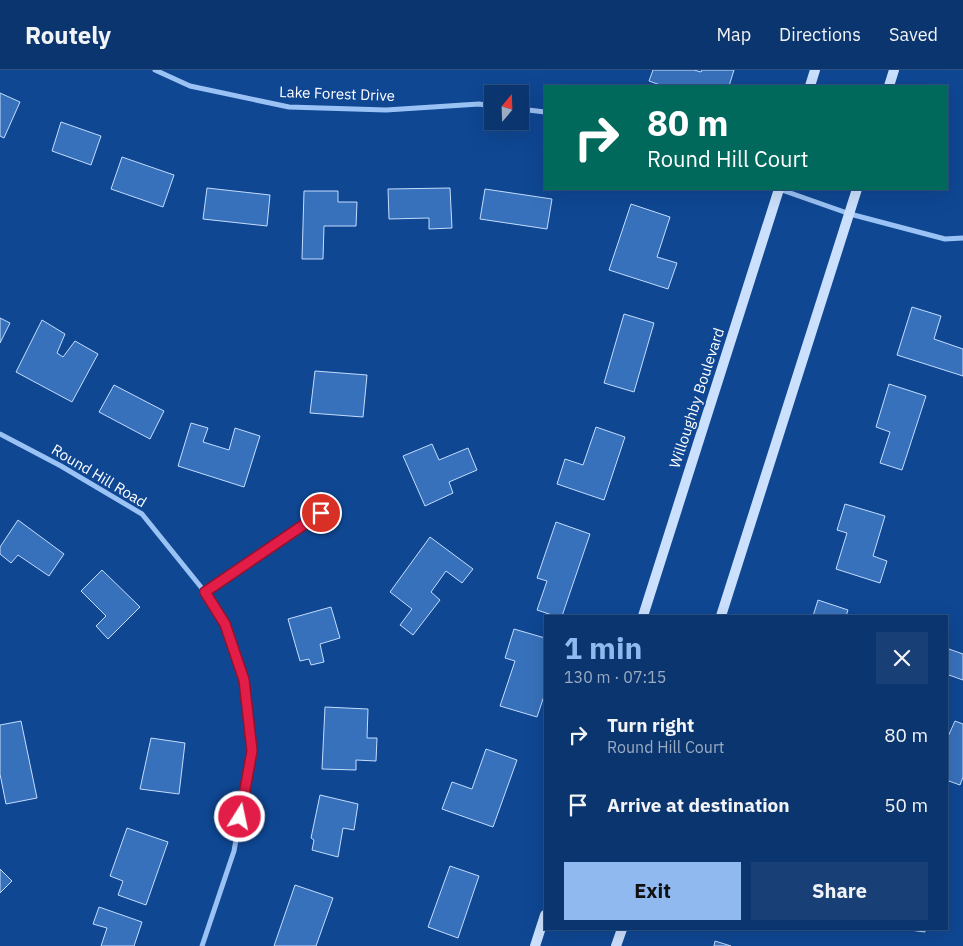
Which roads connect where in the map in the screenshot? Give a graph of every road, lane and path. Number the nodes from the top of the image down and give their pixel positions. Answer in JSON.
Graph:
{"nodes":[{"id":1,"x":155,"y":70,"type":"edge"},
{"id":2,"x":815,"y":70,"type":"edge"},
{"id":3,"x":894,"y":70,"type":"edge"},
{"id":4,"x":810,"y":85,"type":"edge"},
{"id":5,"x":889,"y":85,"type":"edge"},
{"id":6,"x":484,"y":105,"type":"edge"},
{"id":7,"x":529,"y":110,"type":"edge"},
{"id":8,"x":544,"y":112,"type":"edge"},
{"id":9,"x":779,"y":190,"type":"edge"},
{"id":10,"x":782,"y":190,"type":"edge"},
{"id":11,"x":857,"y":190,"type":"edge"},
{"id":12,"x":850,"y":214,"type":"junction"},
{"id":13,"x":963,"y":238,"type":"edge"},
{"id":14,"x":0,"y":434,"type":"edge"},
{"id":15,"x":321,"y":513,"type":"dead end"},
{"id":16,"x":205,"y":592,"type":"junction"},
{"id":17,"x":643,"y":615,"type":"edge"},
{"id":18,"x":721,"y":615,"type":"edge"},
{"id":19,"x":544,"y":918,"type":"edge"},
{"id":20,"x":622,"y":930,"type":"edge"},
{"id":21,"x":202,"y":946,"type":"edge"},
{"id":22,"x":535,"y":946,"type":"edge"},
{"id":23,"x":616,"y":946,"type":"edge"}],
"edges":[{"from":1,"to":6,"type":"street","name":"Lake Forest Drive"},
{"from":2,"to":4,"type":"street"},
{"from":3,"to":5,"type":"street"},
{"from":7,"to":8,"type":"street"},
{"from":9,"to":17,"type":"street","name":"Willoughby Boulevard"},
{"from":10,"to":12,"type":"street"},
{"from":11,"to":12,"type":"street"},
{"from":12,"to":13,"type":"street"},
{"from":12,"to":18,"type":"street"},
{"from":14,"to":16,"type":"street","name":"Round Hill Road"},
{"from":15,"to":16,"type":"street"},
{"from":16,"to":21,"type":"street","name":"Round Hill Road"},
{"from":19,"to":22,"type":"street"},
{"from":20,"to":23,"type":"street"}]}
